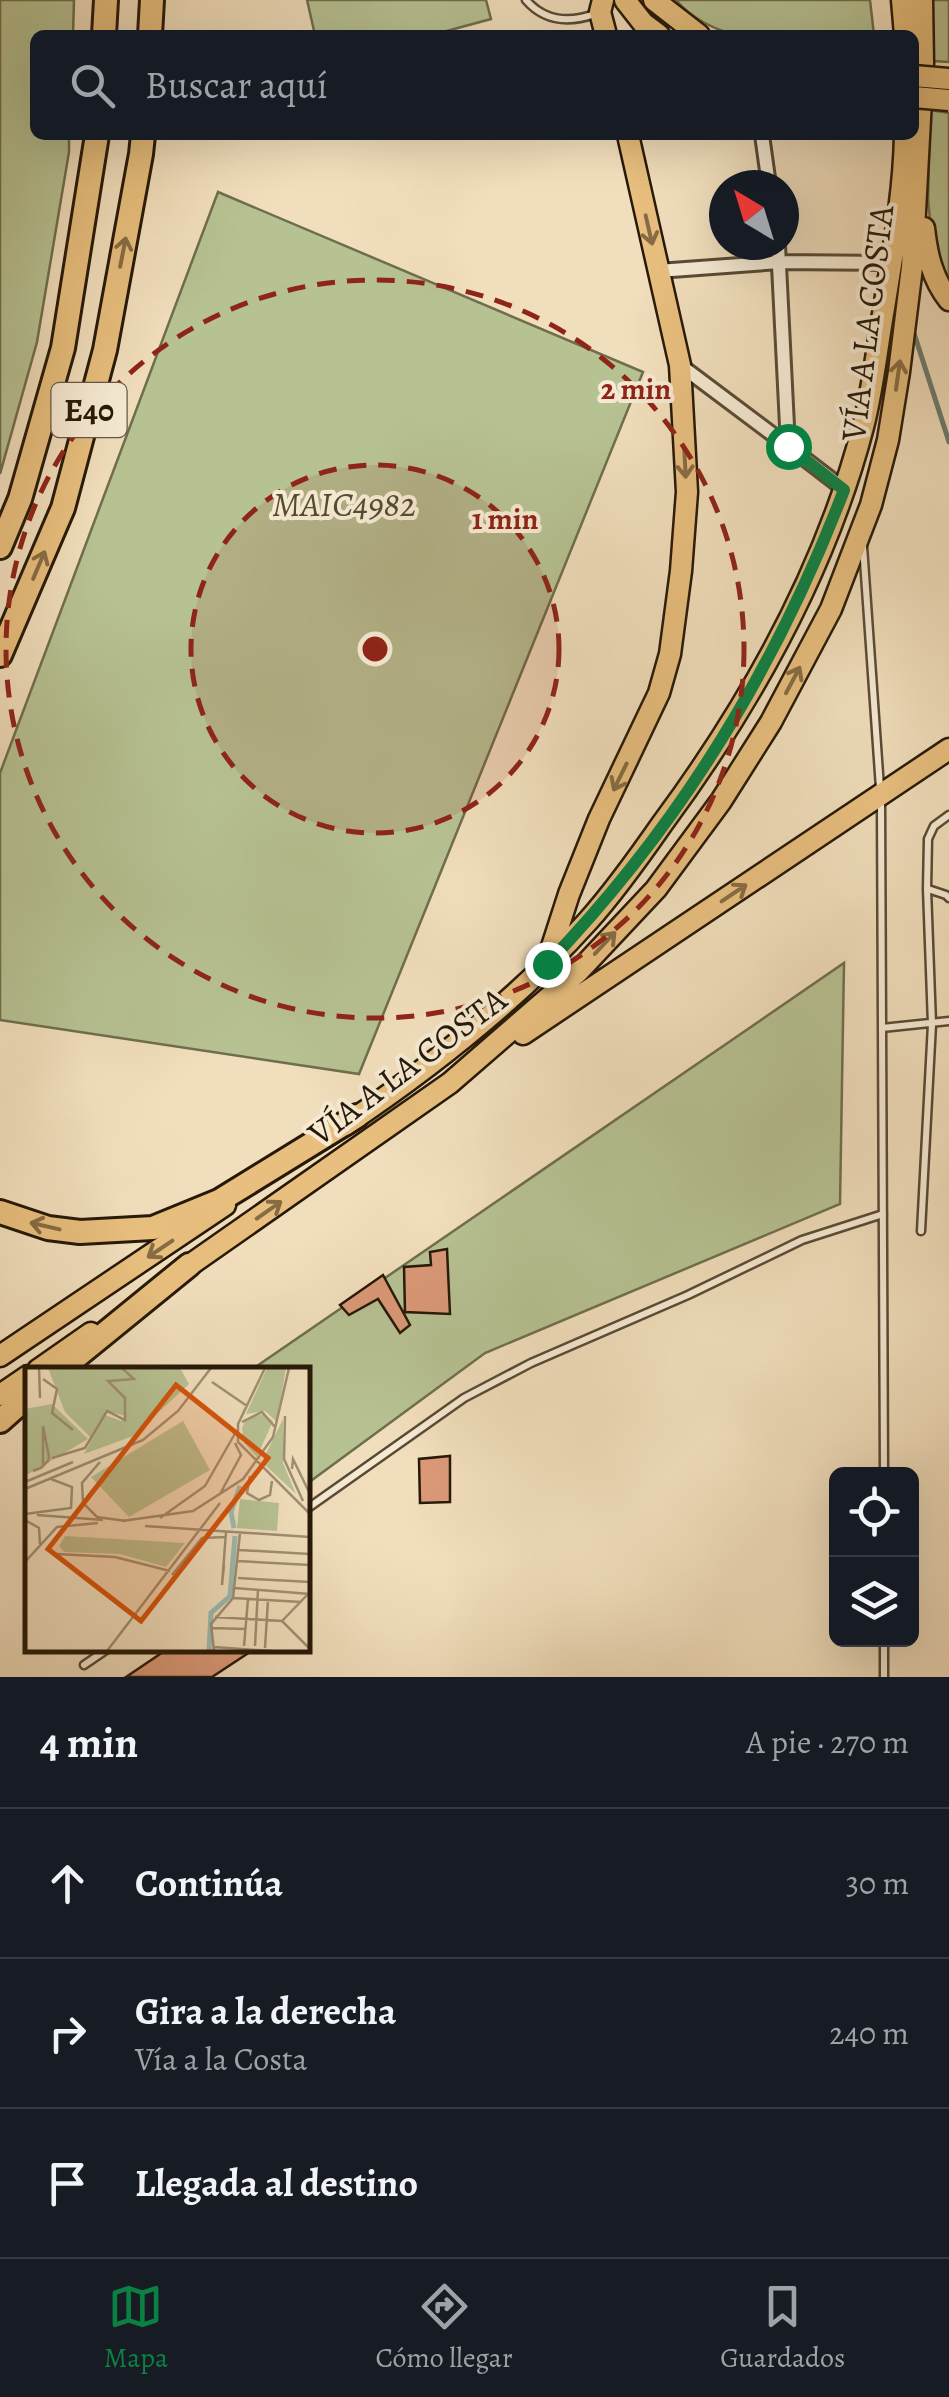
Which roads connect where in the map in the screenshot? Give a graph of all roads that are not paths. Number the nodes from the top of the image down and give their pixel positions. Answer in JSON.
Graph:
{"nodes":[{"id":1,"x":106,"y":0,"type":"edge"},
{"id":2,"x":152,"y":0,"type":"edge"},
{"id":3,"x":526,"y":0,"type":"edge"},
{"id":4,"x":625,"y":0,"type":"edge"},
{"id":5,"x":654,"y":0,"type":"edge"},
{"id":6,"x":902,"y":0,"type":"edge"},
{"id":7,"x":922,"y":0,"type":"edge"},
{"id":8,"x":602,"y":6,"type":"edge"},
{"id":9,"x":104,"y":30,"type":"edge"},
{"id":10,"x":150,"y":30,"type":"edge"},
{"id":11,"x":652,"y":30,"type":"edge"},
{"id":12,"x":693,"y":30,"type":"edge"},
{"id":13,"x":905,"y":30,"type":"edge"},
{"id":14,"x":919,"y":76,"type":"edge"},
{"id":15,"x":949,"y":79,"type":"edge"},
{"id":16,"x":919,"y":97,"type":"edge"},
{"id":17,"x":949,"y":100,"type":"edge"},
{"id":18,"x":95,"y":140,"type":"edge"},
{"id":19,"x":142,"y":140,"type":"edge"},
{"id":20,"x":629,"y":140,"type":"edge"},
{"id":21,"x":763,"y":140,"type":"edge"},
{"id":22,"x":905,"y":140,"type":"edge"},
{"id":23,"x":919,"y":166,"type":"junction"},
{"id":24,"x":767,"y":170,"type":"edge"},
{"id":25,"x":780,"y":262,"type":"junction"},
{"id":26,"x":891,"y":263,"type":"junction"},
{"id":27,"x":658,"y":271,"type":"junction"},
{"id":28,"x":949,"y":300,"type":"edge"},
{"id":29,"x":680,"y":366,"type":"junction"},
{"id":30,"x":788,"y":446,"type":"junction"},
{"id":31,"x":844,"y":490,"type":"junction"},
{"id":32,"x":862,"y":530,"type":"junction"},
{"id":33,"x":0,"y":547,"type":"edge"},
{"id":34,"x":0,"y":654,"type":"edge"},
{"id":35,"x":949,"y":749,"type":"edge"},
{"id":36,"x":881,"y":795,"type":"junction"},
{"id":37,"x":949,"y":815,"type":"edge"},
{"id":38,"x":927,"y":889,"type":"junction"},
{"id":39,"x":949,"y":898,"type":"edge"},
{"id":40,"x":547,"y":964,"type":"junction"},
{"id":41,"x":949,"y":1021,"type":"edge"},
{"id":42,"x":932,"y":1024,"type":"junction"},
{"id":43,"x":882,"y":1028,"type":"junction"},
{"id":44,"x":450,"y":1084,"type":"junction"},
{"id":45,"x":358,"y":1116,"type":"junction"},
{"id":46,"x":0,"y":1212,"type":"edge"},
{"id":47,"x":883,"y":1214,"type":"junction"},
{"id":48,"x":921,"y":1231,"type":"dead end"},
{"id":49,"x":189,"y":1265,"type":"junction"},
{"id":50,"x":0,"y":1356,"type":"edge"},
{"id":51,"x":42,"y":1367,"type":"edge"},
{"id":52,"x":64,"y":1367,"type":"edge"},
{"id":53,"x":25,"y":1378,"type":"edge"},
{"id":54,"x":0,"y":1396,"type":"edge"},
{"id":55,"x":25,"y":1399,"type":"edge"},
{"id":56,"x":0,"y":1421,"type":"edge"},
{"id":57,"x":884,"y":1467,"type":"edge"},
{"id":58,"x":310,"y":1507,"type":"edge"},
{"id":59,"x":884,"y":1647,"type":"edge"},
{"id":60,"x":103,"y":1652,"type":"edge"},
{"id":61,"x":84,"y":1665,"type":"dead end"},
{"id":62,"x":884,"y":1677,"type":"edge"}],
"edges":[{"from":1,"to":9,"type":"highway"},
{"from":2,"to":10,"type":"highway"},
{"from":3,"to":8,"type":"lane"},
{"from":4,"to":11,"type":"main road"},
{"from":5,"to":12,"type":"main road"},
{"from":6,"to":13,"type":"main road"},
{"from":7,"to":23,"type":"main road","name":"VÍA A LA COSTA"},
{"from":14,"to":15,"type":"main road","bridge":true},
{"from":16,"to":17,"type":"main road","bridge":true},
{"from":18,"to":33,"type":"highway","number":"E40"},
{"from":34,"to":19,"type":"highway","number":"E40","one_way":true},
{"from":20,"to":27,"type":"main road","one_way":true},
{"from":21,"to":24,"type":"street"},
{"from":22,"to":26,"type":"main road","name":"VÍA A LA COSTA"},
{"from":23,"to":28,"type":"main road"},
{"from":32,"to":23,"type":"main road","name":"VÍA A LA COSTA","one_way":true},
{"from":25,"to":26,"type":"street"},
{"from":25,"to":27,"type":"street"},
{"from":25,"to":30,"type":"street"},
{"from":26,"to":31,"type":"main road","name":"VÍA A LA COSTA"},
{"from":27,"to":29,"type":"main road"},
{"from":29,"to":30,"type":"street"},
{"from":29,"to":40,"type":"main road","one_way":true},
{"from":30,"to":31,"type":"street"},
{"from":31,"to":40,"type":"main road","name":"VÍA A LA COSTA"},
{"from":32,"to":36,"type":"lane"},
{"from":44,"to":32,"type":"main road","name":"VÍA A LA COSTA","one_way":true},
{"from":35,"to":36,"type":"main road"},
{"from":36,"to":43,"type":"lane"},
{"from":44,"to":36,"type":"main road","one_way":true},
{"from":37,"to":38,"type":"lane"},
{"from":38,"to":39,"type":"lane"},
{"from":38,"to":42,"type":"lane"},
{"from":40,"to":45,"type":"main road","name":"VÍA A LA COSTA"},
{"from":41,"to":42,"type":"lane"},
{"from":42,"to":43,"type":"lane"},
{"from":42,"to":48,"type":"lane"},
{"from":43,"to":47,"type":"lane"},
{"from":49,"to":44,"type":"main road","name":"VÍA A LA COSTA","one_way":true},
{"from":45,"to":46,"type":"highway","one_way":true},
{"from":45,"to":50,"type":"main road","name":"VÍA A LA COSTA","one_way":true},
{"from":47,"to":57,"type":"lane"},
{"from":47,"to":58,"type":"lane"},
{"from":49,"to":51,"type":"main road","name":"VÍA A LA COSTA"},
{"from":49,"to":52,"type":"highway"},
{"from":53,"to":54,"type":"main road"},
{"from":55,"to":56,"type":"highway"},
{"from":59,"to":62,"type":"lane"},
{"from":60,"to":61,"type":"lane"}]}
